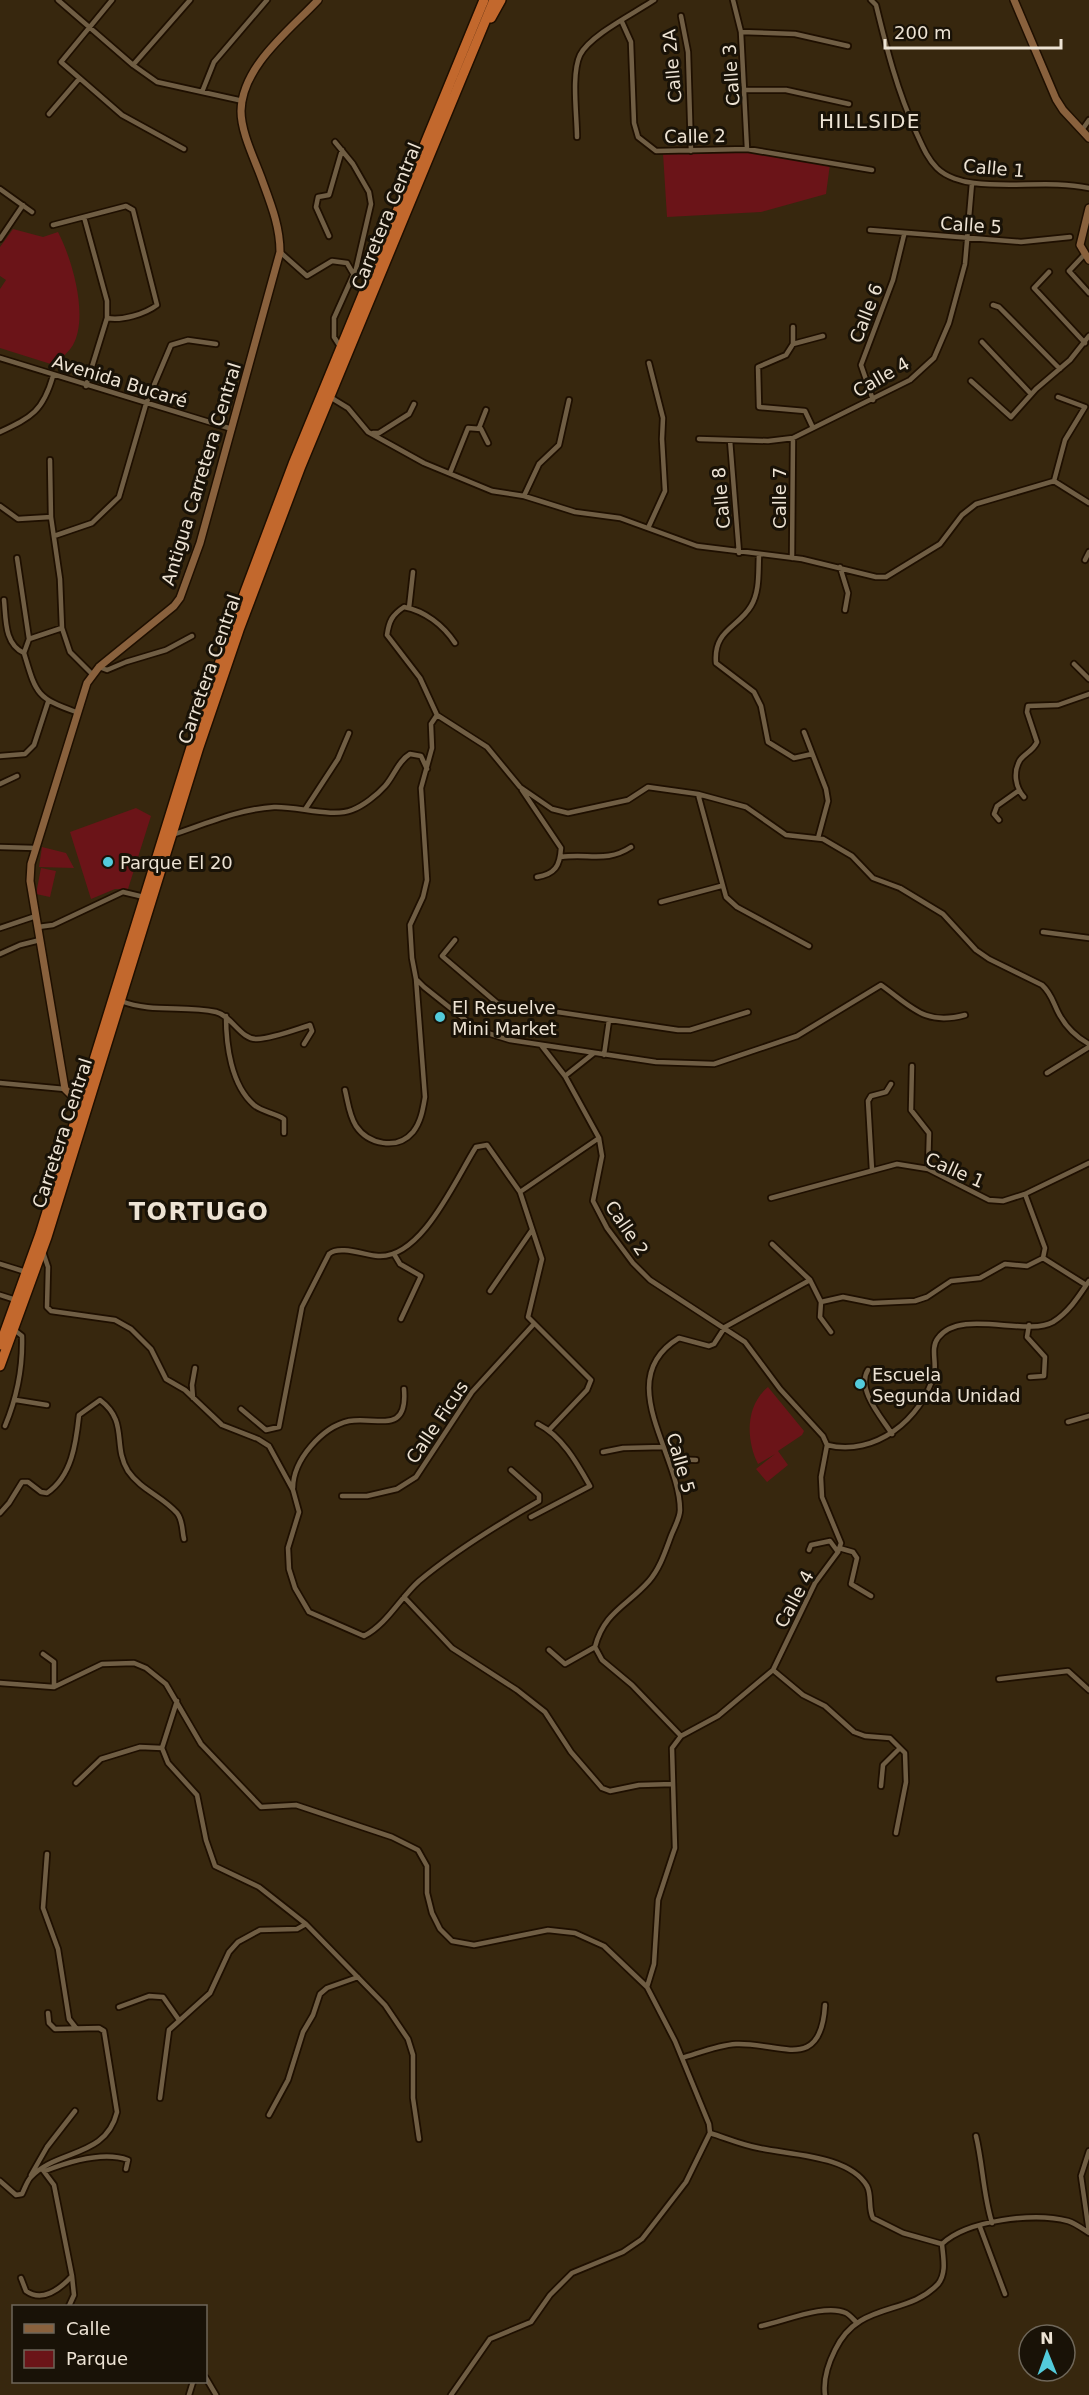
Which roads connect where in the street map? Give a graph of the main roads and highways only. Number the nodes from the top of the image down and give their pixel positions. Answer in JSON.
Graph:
{"nodes":[{"id":1,"x":478,"y":0,"type":"edge"},
{"id":2,"x":484,"y":0,"type":"edge"},
{"id":3,"x":494,"y":0,"type":"edge"},
{"id":4,"x":501,"y":0,"type":"edge"},
{"id":5,"x":480,"y":34,"type":"junction"},
{"id":6,"x":469,"y":36,"type":"junction"},
{"id":7,"x":326,"y":395,"type":"junction"},
{"id":8,"x":168,"y":835,"type":"junction"},
{"id":9,"x":84,"y":1108,"type":"junction"},
{"id":10,"x":39,"y":1248,"type":"junction"},
{"id":11,"x":6,"y":1328,"type":"edge"},
{"id":12,"x":0,"y":1345,"type":"edge"},
{"id":13,"x":0,"y":1366,"type":"edge"}],
"edges":[{"from":1,"to":6,"type":"highway"},
{"from":2,"to":6,"type":"highway","name":"Carretera Central"},
{"from":3,"to":5,"type":"highway","name":"Carretera Central"},
{"from":4,"to":5,"type":"highway"},
{"from":5,"to":7,"type":"highway","name":"Carretera Central"},
{"from":6,"to":7,"type":"highway","name":"Carretera Central"},
{"from":7,"to":8,"type":"highway","name":"Carretera Central"},
{"from":8,"to":9,"type":"highway","name":"Carretera Central"},
{"from":8,"to":9,"type":"highway","name":"Carretera Central"},
{"from":9,"to":10,"type":"highway","name":"Carretera Central"},
{"from":10,"to":11,"type":"highway","name":"Carretera Central"},
{"from":10,"to":11,"type":"highway","name":"Carretera Central"},
{"from":11,"to":12,"type":"highway","name":"Carretera Central"},
{"from":11,"to":13,"type":"highway","name":"Carretera Central"}]}
